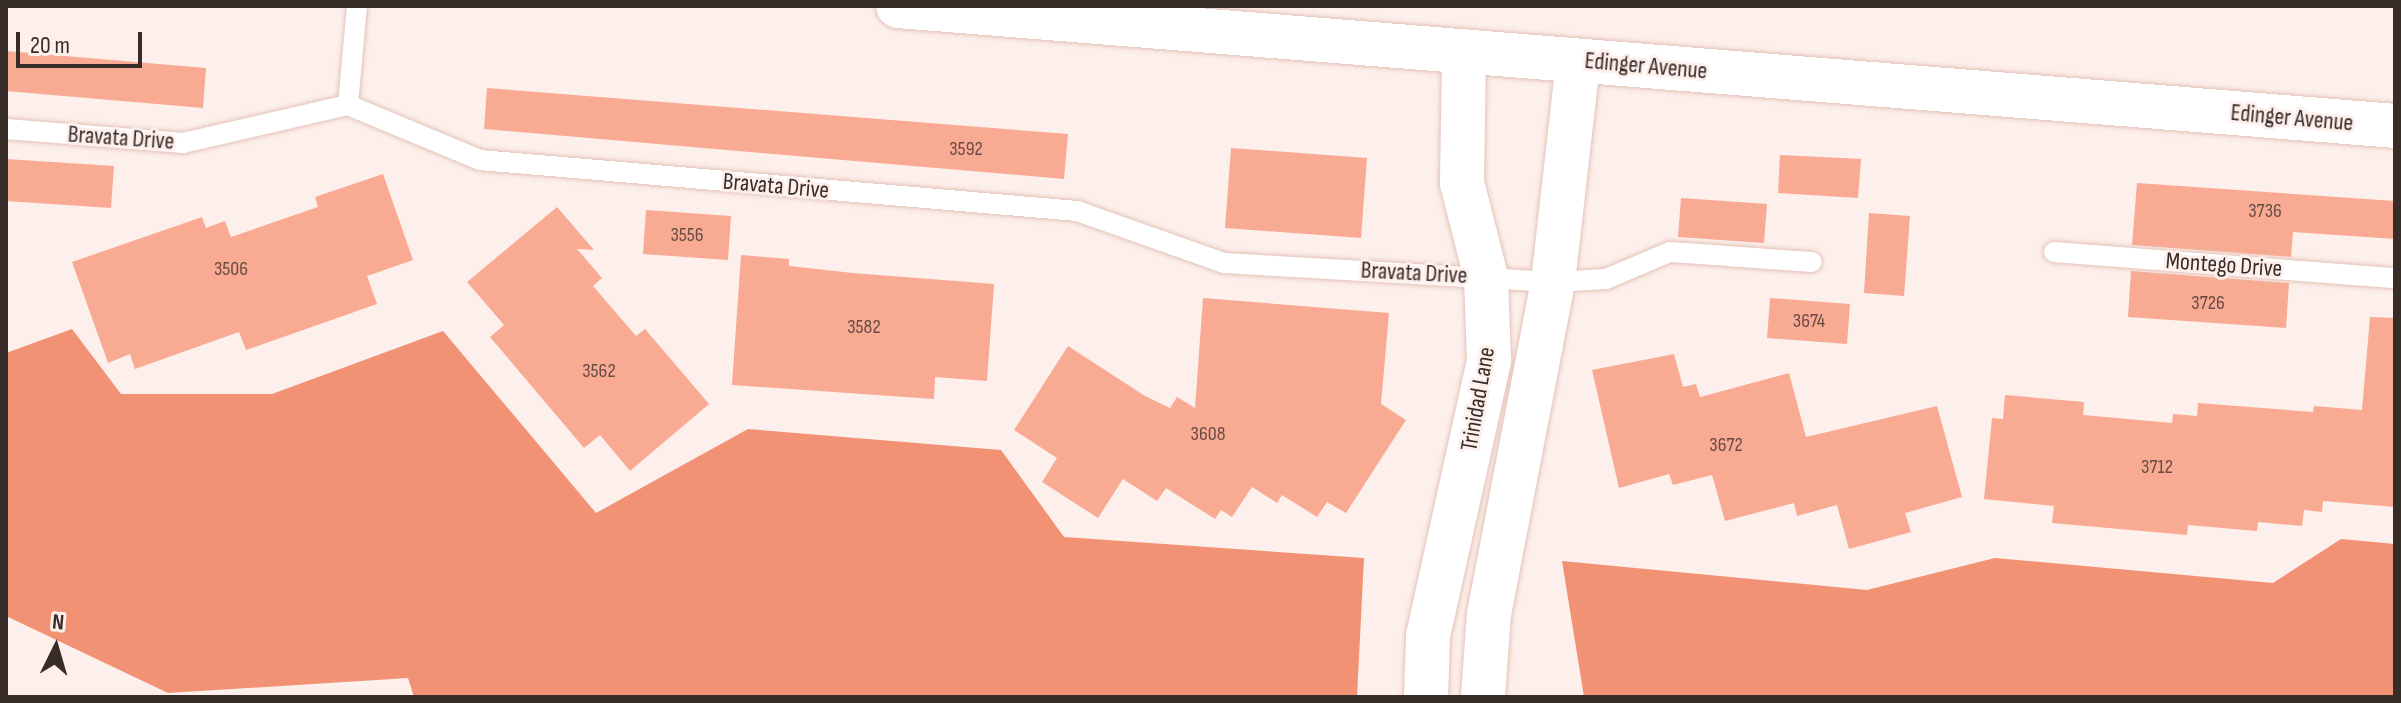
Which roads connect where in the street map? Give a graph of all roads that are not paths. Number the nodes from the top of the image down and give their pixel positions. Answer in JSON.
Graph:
{"nodes":[{"id":1,"x":357,"y":6,"type":"edge"},
{"id":2,"x":898,"y":6,"type":"edge"},
{"id":3,"x":1464,"y":51,"type":"junction"},
{"id":4,"x":1578,"y":61,"type":"junction"},
{"id":5,"x":348,"y":105,"type":"junction"},
{"id":6,"x":2395,"y":126,"type":"edge"},
{"id":7,"x":6,"y":129,"type":"edge"},
{"id":8,"x":2054,"y":252,"type":"dead end"},
{"id":9,"x":1812,"y":262,"type":"dead end"},
{"id":10,"x":1486,"y":277,"type":"junction"},
{"id":11,"x":2395,"y":278,"type":"edge"},
{"id":12,"x":1553,"y":282,"type":"junction"},
{"id":13,"x":1426,"y":697,"type":"edge"},
{"id":14,"x":1483,"y":697,"type":"edge"}],
"edges":[{"from":1,"to":5,"type":"lane"},
{"from":2,"to":3,"type":"street","name":"Edinger Avenue"},
{"from":3,"to":4,"type":"street","name":"Edinger Avenue"},
{"from":3,"to":10,"type":"street","name":"Trinidad Lane"},
{"from":4,"to":6,"type":"street","name":"Edinger Avenue"},
{"from":4,"to":12,"type":"street"},
{"from":5,"to":7,"type":"lane","name":"Bravata Drive"},
{"from":5,"to":10,"type":"lane","name":"Bravata Drive"},
{"from":8,"to":11,"type":"lane","name":"Montego Drive"},
{"from":9,"to":12,"type":"lane","name":"Bravata Drive"},
{"from":10,"to":12,"type":"lane","name":"Bravata Drive"},
{"from":10,"to":13,"type":"street","name":"Trinidad Lane"},
{"from":12,"to":14,"type":"street"}]}
